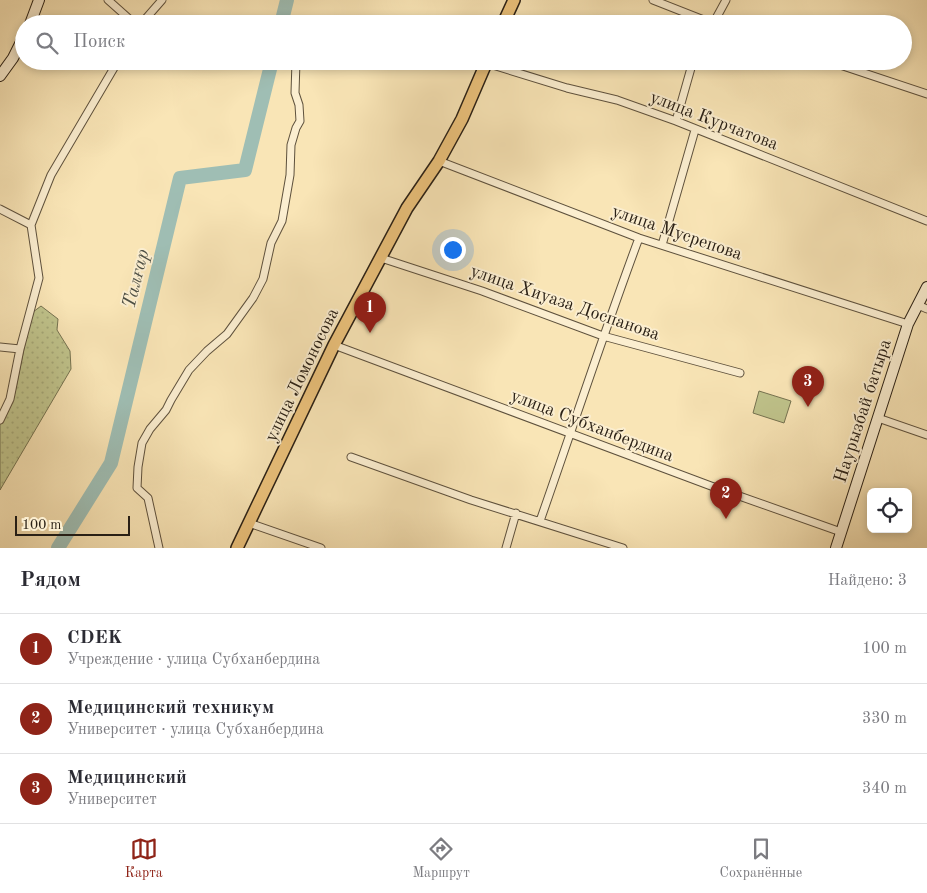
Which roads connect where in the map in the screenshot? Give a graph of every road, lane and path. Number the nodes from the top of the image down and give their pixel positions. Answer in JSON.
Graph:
{"nodes":[{"id":1,"x":39,"y":0,"type":"edge"},
{"id":2,"x":108,"y":0,"type":"edge"},
{"id":3,"x":162,"y":0,"type":"edge"},
{"id":4,"x":514,"y":0,"type":"edge"},
{"id":5,"x":653,"y":0,"type":"edge"},
{"id":6,"x":726,"y":0,"type":"edge"},
{"id":7,"x":33,"y":15,"type":"edge"},
{"id":8,"x":125,"y":15,"type":"edge"},
{"id":9,"x":150,"y":15,"type":"edge"},
{"id":10,"x":507,"y":15,"type":"edge"},
{"id":11,"x":687,"y":15,"type":"edge"},
{"id":12,"x":718,"y":15,"type":"edge"},
{"id":13,"x":15,"y":54,"type":"edge"},
{"id":14,"x":113,"y":70,"type":"edge"},
{"id":15,"x":296,"y":70,"type":"edge"},
{"id":16,"x":483,"y":70,"type":"edge"},
{"id":17,"x":511,"y":70,"type":"edge"},
{"id":18,"x":690,"y":70,"type":"edge"},
{"id":19,"x":855,"y":70,"type":"edge"},
{"id":20,"x":0,"y":76,"type":"edge"},
{"id":21,"x":927,"y":94,"type":"edge"},
{"id":22,"x":676,"y":121,"type":"junction"},
{"id":23,"x":695,"y":130,"type":"junction"},
{"id":24,"x":439,"y":161,"type":"junction"},
{"id":25,"x":0,"y":209,"type":"edge"},
{"id":26,"x":927,"y":221,"type":"edge"},
{"id":27,"x":32,"y":225,"type":"junction"},
{"id":28,"x":639,"y":238,"type":"junction"},
{"id":29,"x":662,"y":245,"type":"junction"},
{"id":30,"x":381,"y":258,"type":"junction"},
{"id":31,"x":927,"y":287,"type":"edge"},
{"id":32,"x":923,"y":307,"type":"edge"},
{"id":33,"x":908,"y":324,"type":"junction"},
{"id":34,"x":603,"y":336,"type":"junction"},
{"id":35,"x":334,"y":345,"type":"junction"},
{"id":36,"x":0,"y":347,"type":"edge"},
{"id":37,"x":20,"y":349,"type":"junction"},
{"id":38,"x":740,"y":373,"type":"dead end"},
{"id":39,"x":878,"y":418,"type":"junction"},
{"id":40,"x":0,"y":420,"type":"edge"},
{"id":41,"x":571,"y":434,"type":"junction"},
{"id":42,"x":927,"y":435,"type":"edge"},
{"id":43,"x":351,"y":457,"type":"dead end"},
{"id":44,"x":516,"y":514,"type":"junction"},
{"id":45,"x":540,"y":521,"type":"junction"},
{"id":46,"x":249,"y":523,"type":"junction"},
{"id":47,"x":840,"y":532,"type":"junction"},
{"id":48,"x":158,"y":548,"type":"edge"},
{"id":49,"x":237,"y":548,"type":"edge"},
{"id":50,"x":321,"y":548,"type":"edge"},
{"id":51,"x":506,"y":548,"type":"edge"},
{"id":52,"x":623,"y":548,"type":"edge"},
{"id":53,"x":836,"y":548,"type":"edge"}],
"edges":[{"from":1,"to":7,"type":"main road"},
{"from":2,"to":8,"type":"street"},
{"from":3,"to":9,"type":"street"},
{"from":4,"to":10,"type":"main road"},
{"from":5,"to":11,"type":"street"},
{"from":6,"to":12,"type":"street"},
{"from":13,"to":20,"type":"main road"},
{"from":14,"to":27,"type":"street"},
{"from":15,"to":48,"type":"street"},
{"from":16,"to":24,"type":"main road","name":"улица Ломоносова"},
{"from":17,"to":22,"type":"street","name":"улица Курчатова"},
{"from":18,"to":22,"type":"street"},
{"from":19,"to":21,"type":"street"},
{"from":22,"to":23,"type":"street","name":"улица Курчатова"},
{"from":23,"to":26,"type":"street","name":"улица Курчатова"},
{"from":23,"to":29,"type":"street"},
{"from":24,"to":28,"type":"street","name":"улица Мусрепова"},
{"from":24,"to":30,"type":"main road","name":"улица Ломоносова"},
{"from":25,"to":27,"type":"street"},
{"from":27,"to":37,"type":"street"},
{"from":28,"to":29,"type":"street","name":"улица Мусрепова"},
{"from":28,"to":34,"type":"street"},
{"from":29,"to":33,"type":"street","name":"улица Мусрепова"},
{"from":30,"to":34,"type":"street","name":"улица Хиуаза Доспанова"},
{"from":30,"to":35,"type":"main road","name":"улица Ломоносова"},
{"from":31,"to":32,"type":"main road","name":"Наурызбай батыра"},
{"from":32,"to":33,"type":"main road","name":"Наурызбай батыра"},
{"from":33,"to":39,"type":"main road","name":"Наурызбай батыра"},
{"from":34,"to":38,"type":"street","name":"улица Хиуаза Доспанова"},
{"from":34,"to":41,"type":"street"},
{"from":35,"to":41,"type":"street","name":"улица Субханбердина"},
{"from":35,"to":46,"type":"main road","name":"улица Ломоносова"},
{"from":36,"to":37,"type":"street"},
{"from":37,"to":40,"type":"street"},
{"from":39,"to":42,"type":"street"},
{"from":39,"to":47,"type":"main road","name":"Наурызбай батыра"},
{"from":41,"to":45,"type":"street"},
{"from":41,"to":47,"type":"street","name":"улица Субханбердина"},
{"from":43,"to":44,"type":"street"},
{"from":44,"to":45,"type":"street"},
{"from":44,"to":51,"type":"street"},
{"from":45,"to":52,"type":"street"},
{"from":46,"to":49,"type":"main road","name":"улица Ломоносова"},
{"from":46,"to":50,"type":"street"},
{"from":47,"to":53,"type":"main road","name":"Наурызбай батыра"}]}
